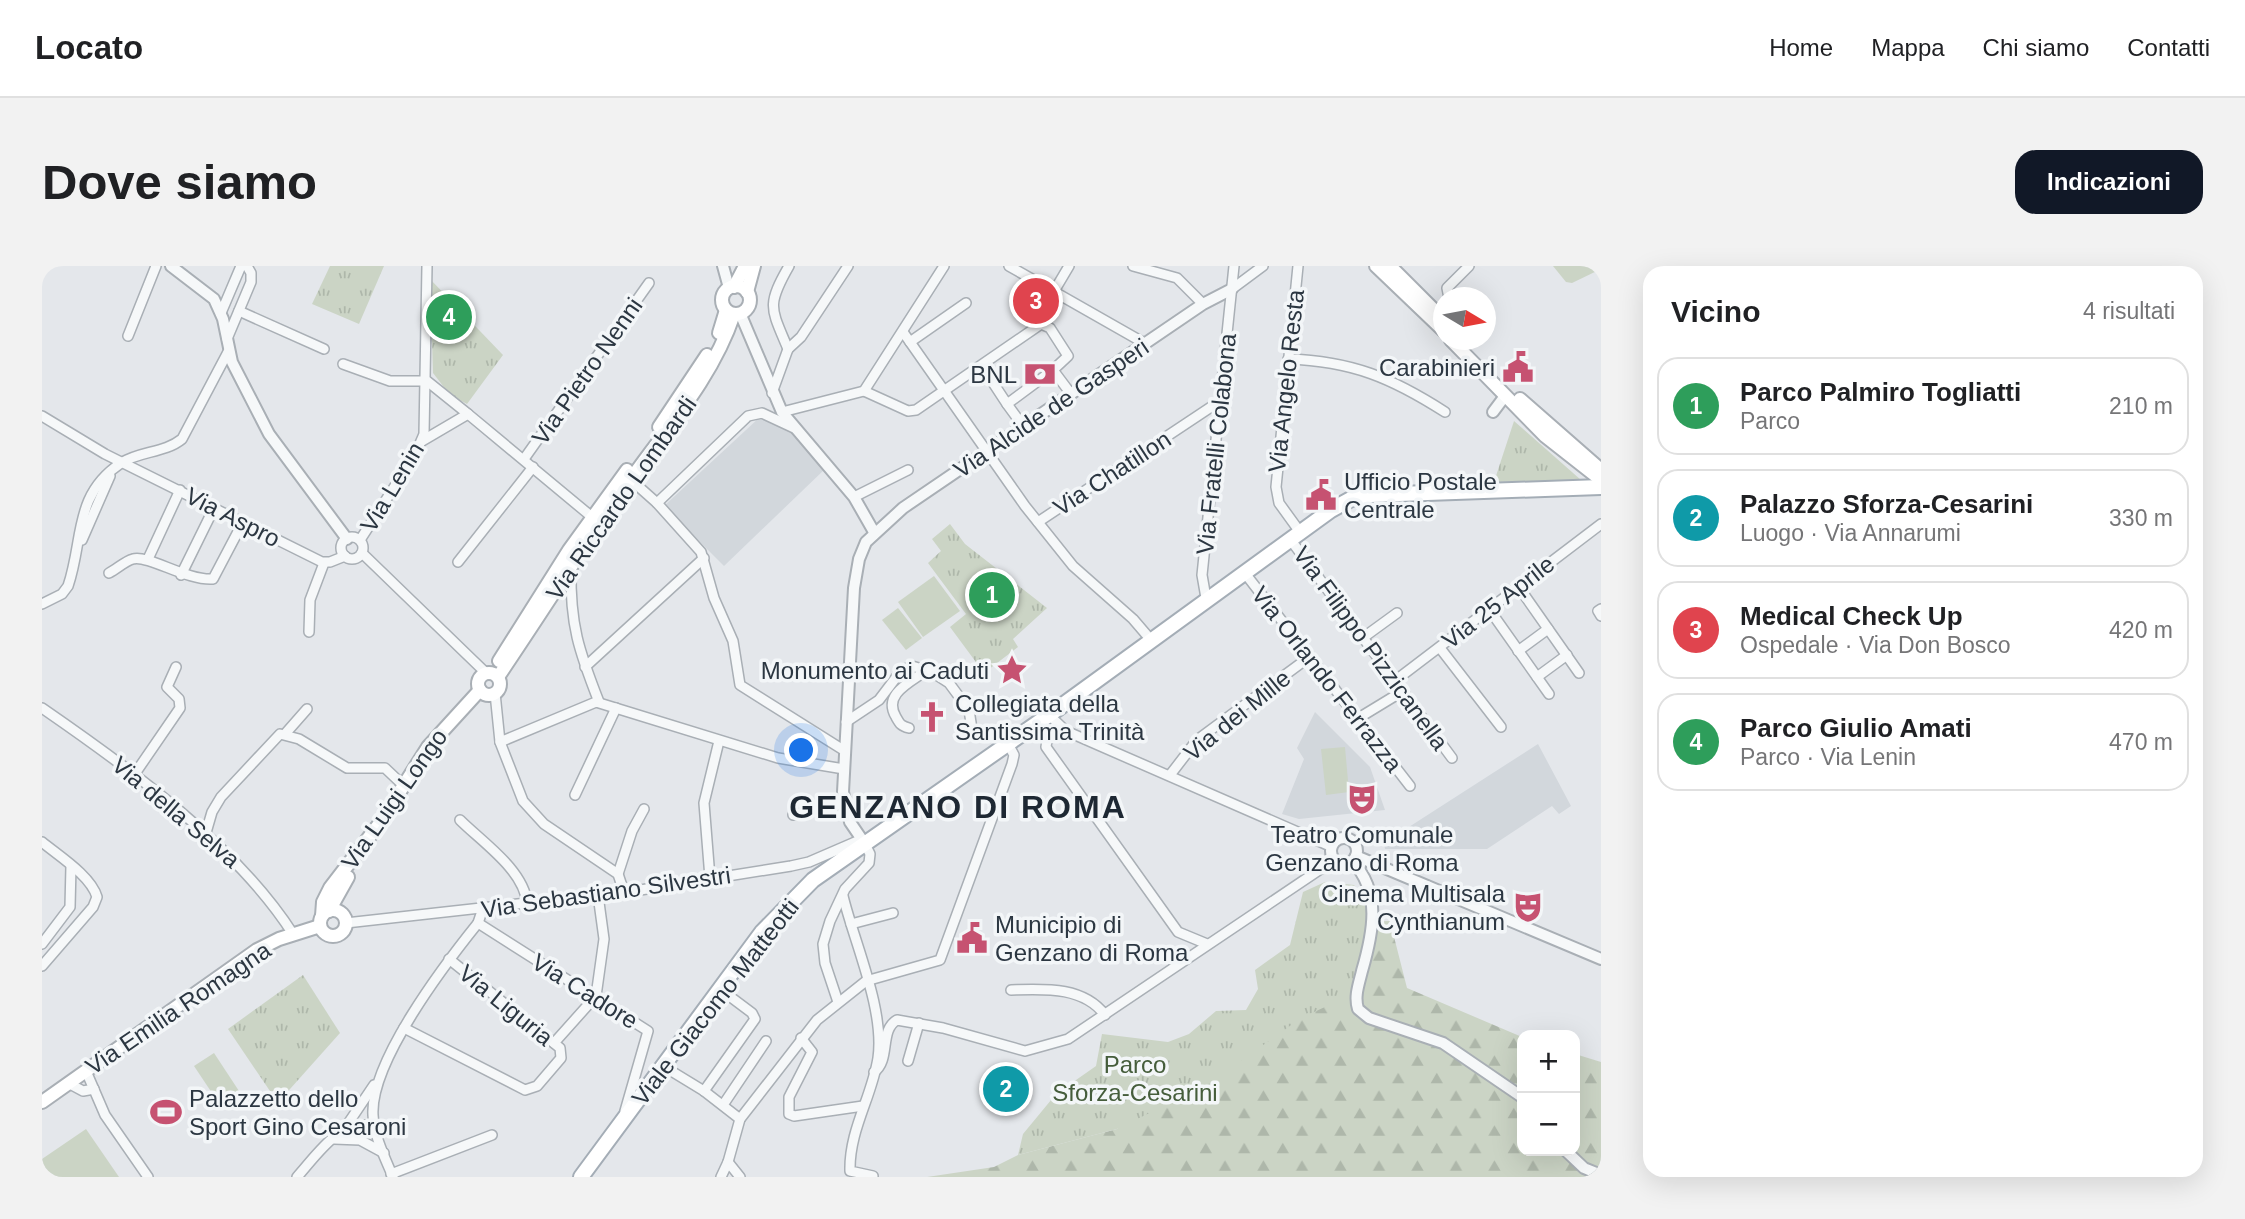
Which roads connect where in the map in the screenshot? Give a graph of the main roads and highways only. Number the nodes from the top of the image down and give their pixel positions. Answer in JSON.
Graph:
{"nodes":[{"id":1,"x":745,"y":266,"type":"edge"},
{"id":2,"x":754,"y":266,"type":"edge"},
{"id":3,"x":1377,"y":266,"type":"edge"},
{"id":4,"x":1390,"y":266,"type":"edge"},
{"id":5,"x":731,"y":287,"type":"junction"},
{"id":6,"x":747,"y":292,"type":"junction"},
{"id":7,"x":1433,"y":309,"type":"edge"},
{"id":8,"x":734,"y":312,"type":"junction"},
{"id":9,"x":1433,"y":320,"type":"edge"},
{"id":10,"x":1461,"y":350,"type":"edge"},
{"id":11,"x":1473,"y":350,"type":"edge"},
{"id":12,"x":1597,"y":480,"type":"edge"},
{"id":13,"x":492,"y":675,"type":"junction"},
{"id":14,"x":487,"y":692,"type":"junction"},
{"id":15,"x":324,"y":918,"type":"junction"},
{"id":16,"x":42,"y":1101,"type":"edge"},
{"id":17,"x":581,"y":1177,"type":"edge"}],
"edges":[{"from":1,"to":5,"type":"main road"},
{"from":2,"to":6,"type":"main road"},
{"from":3,"to":9,"type":"main road"},
{"from":4,"to":7,"type":"main road"},
{"from":5,"to":6,"type":"main road"},
{"from":5,"to":8,"type":"main road"},
{"from":6,"to":8,"type":"main road"},
{"from":8,"to":13,"type":"main road","name":"Via Riccardo Lombardi"},
{"from":8,"to":13,"type":"main road","name":"Via Riccardo Lombardi"},
{"from":10,"to":12,"type":"main road"},
{"from":11,"to":12,"type":"main road"},
{"from":12,"to":17,"type":"main road","name":"Viale Giacomo Matteotti"},
{"from":13,"to":14,"type":"main road"},
{"from":13,"to":14,"type":"main road"},
{"from":14,"to":15,"type":"main road","name":"Via Luigi Longo"},
{"from":14,"to":15,"type":"main road","name":"Via Luigi Longo"},
{"from":15,"to":15,"type":"main road"},
{"from":15,"to":16,"type":"main road","name":"Via Emilia Romagna"}]}
